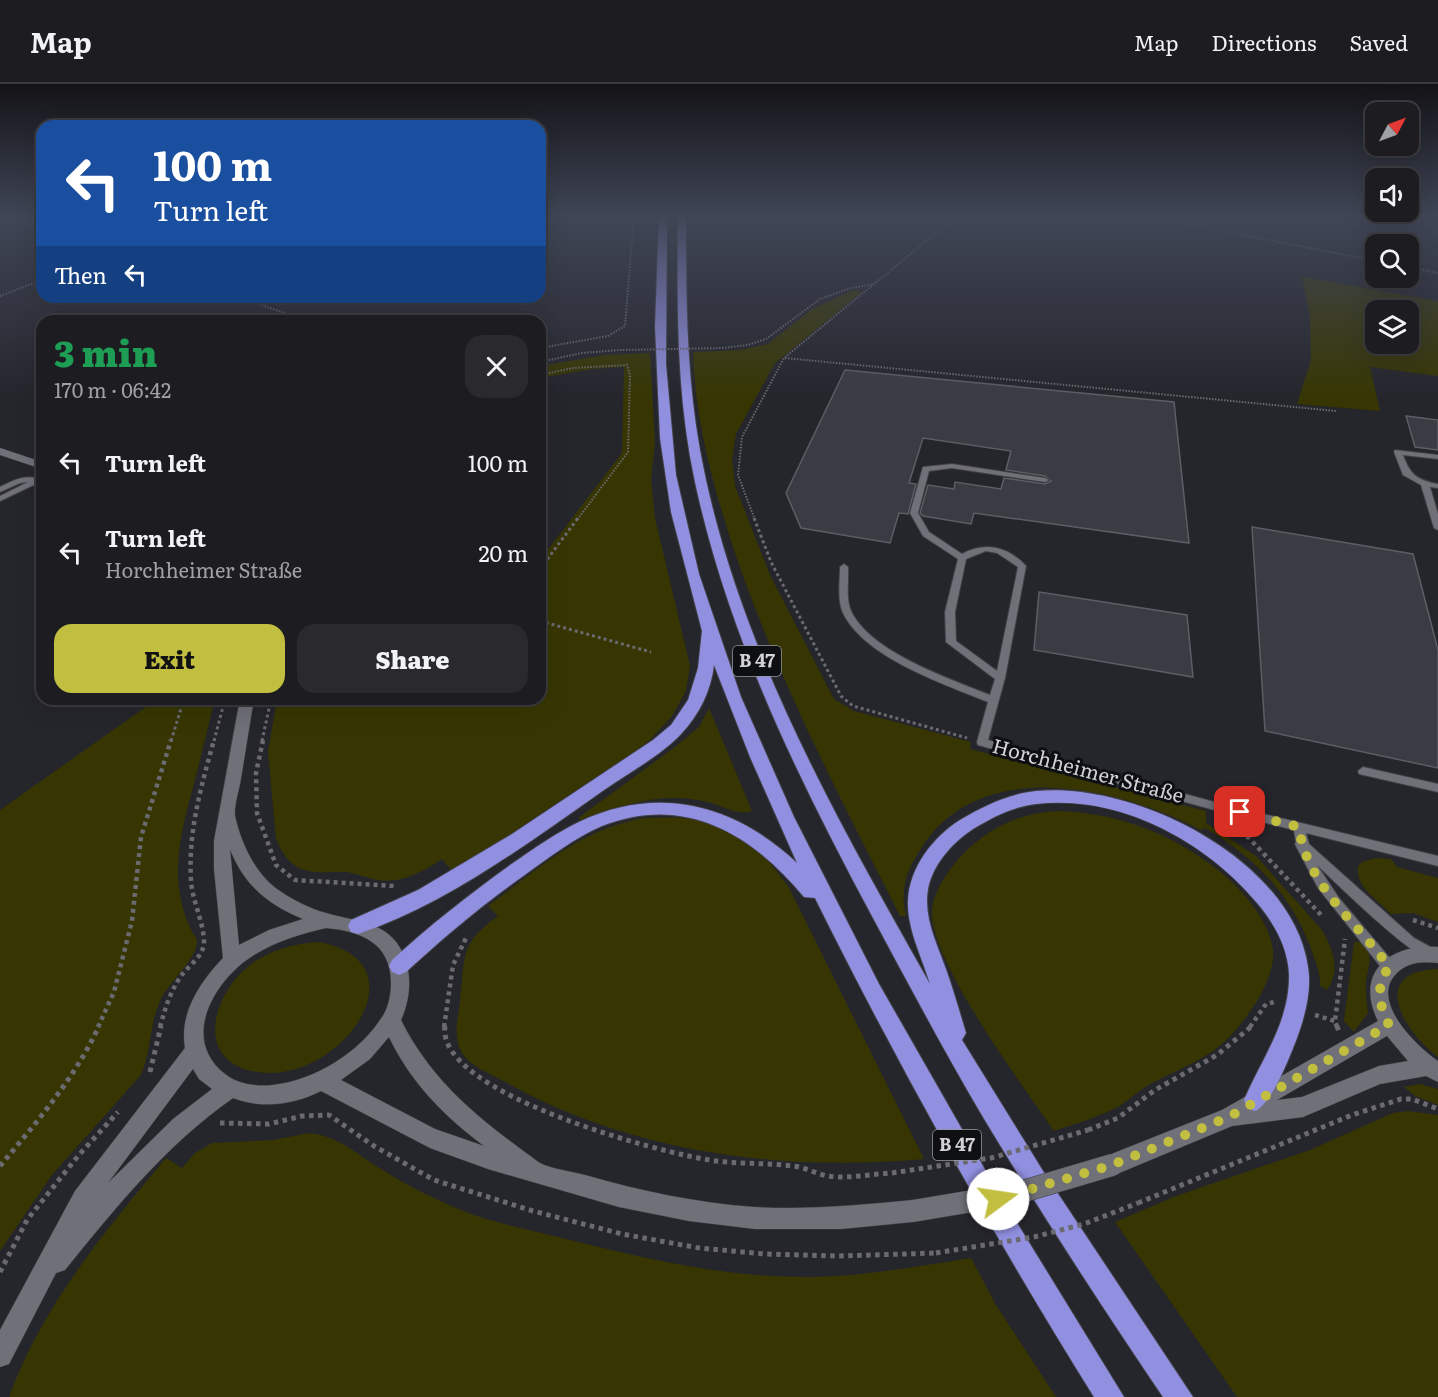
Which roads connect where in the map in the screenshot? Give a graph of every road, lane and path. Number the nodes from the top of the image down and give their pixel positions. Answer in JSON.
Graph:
{"nodes":[{"id":1,"x":629,"y":276,"type":"edge"},
{"id":2,"x":661,"y":276,"type":"edge"},
{"id":3,"x":682,"y":276,"type":"edge"},
{"id":4,"x":883,"y":276,"type":"edge"},
{"id":5,"x":36,"y":282,"type":"edge"},
{"id":6,"x":874,"y":284,"type":"junction"},
{"id":7,"x":0,"y":296,"type":"edge"},
{"id":8,"x":256,"y":303,"type":"edge"},
{"id":9,"x":291,"y":315,"type":"edge"},
{"id":10,"x":546,"y":347,"type":"edge"},
{"id":11,"x":784,"y":358,"type":"junction"},
{"id":12,"x":546,"y":361,"type":"edge"},
{"id":13,"x":546,"y":374,"type":"edge"},
{"id":14,"x":1336,"y":411,"type":"dead end"},
{"id":15,"x":0,"y":452,"type":"edge"},
{"id":16,"x":1438,"y":457,"type":"edge"},
{"id":17,"x":36,"y":464,"type":"edge"},
{"id":18,"x":36,"y":479,"type":"edge"},
{"id":19,"x":1045,"y":480,"type":"dead end"},
{"id":20,"x":36,"y":481,"type":"edge"},
{"id":21,"x":1425,"y":484,"type":"junction"},
{"id":22,"x":1438,"y":486,"type":"edge"},
{"id":23,"x":0,"y":490,"type":"edge"},
{"id":24,"x":0,"y":499,"type":"edge"},
{"id":25,"x":1438,"y":528,"type":"edge"},
{"id":26,"x":962,"y":558,"type":"junction"},
{"id":27,"x":546,"y":561,"type":"edge"},
{"id":28,"x":844,"y":567,"type":"dead end"},
{"id":29,"x":707,"y":621,"type":"junction"},
{"id":30,"x":546,"y":623,"type":"edge"},
{"id":31,"x":651,"y":652,"type":"dead end"},
{"id":32,"x":1000,"y":678,"type":"junction"},
{"id":33,"x":994,"y":701,"type":"junction"},
{"id":34,"x":182,"y":705,"type":"edge"},
{"id":35,"x":223,"y":705,"type":"edge"},
{"id":36,"x":246,"y":705,"type":"edge"},
{"id":37,"x":271,"y":705,"type":"edge"},
{"id":38,"x":982,"y":742,"type":"junction"},
{"id":39,"x":1363,"y":771,"type":"dead end"},
{"id":40,"x":1438,"y":788,"type":"edge"},
{"id":41,"x":1218,"y":807,"type":"junction"},
{"id":42,"x":228,"y":814,"type":"junction"},
{"id":43,"x":1299,"y":827,"type":"junction"},
{"id":44,"x":1301,"y":844,"type":"junction"},
{"id":45,"x":1438,"y":861,"type":"edge"},
{"id":46,"x":402,"y":885,"type":"dead end"},
{"id":47,"x":326,"y":921,"type":"junction"},
{"id":48,"x":1330,"y":925,"type":"dead end"},
{"id":49,"x":358,"y":926,"type":"junction"},
{"id":50,"x":470,"y":933,"type":"dead end"},
{"id":51,"x":1338,"y":933,"type":"dead end"},
{"id":52,"x":842,"y":934,"type":"junction"},
{"id":53,"x":1345,"y":941,"type":"dead end"},
{"id":54,"x":1435,"y":955,"type":"edge"},
{"id":55,"x":232,"y":961,"type":"junction"},
{"id":56,"x":399,"y":966,"type":"junction"},
{"id":57,"x":1389,"y":967,"type":"junction"},
{"id":58,"x":1297,"y":1010,"type":"junction"},
{"id":59,"x":391,"y":1020,"type":"junction"},
{"id":60,"x":1335,"y":1021,"type":"dead end"},
{"id":61,"x":1389,"y":1025,"type":"junction"},
{"id":62,"x":194,"y":1052,"type":"junction"},
{"id":63,"x":965,"y":1065,"type":"junction"},
{"id":64,"x":1433,"y":1070,"type":"edge"},
{"id":65,"x":322,"y":1081,"type":"junction"},
{"id":66,"x":144,"y":1082,"type":"dead end"},
{"id":67,"x":229,"y":1089,"type":"junction"},
{"id":68,"x":1255,"y":1100,"type":"junction"},
{"id":69,"x":1438,"y":1109,"type":"edge"},
{"id":70,"x":120,"y":1110,"type":"dead end"},
{"id":71,"x":1229,"y":1117,"type":"junction"},
{"id":72,"x":0,"y":1166,"type":"edge"},
{"id":73,"x":535,"y":1172,"type":"junction"},
{"id":74,"x":936,"y":1253,"type":"dead end"},
{"id":75,"x":0,"y":1272,"type":"edge"},
{"id":76,"x":36,"y":1287,"type":"junction"},
{"id":77,"x":0,"y":1355,"type":"edge"},
{"id":78,"x":1110,"y":1397,"type":"edge"},
{"id":79,"x":1179,"y":1397,"type":"edge"}],
"edges":[{"from":1,"to":10,"type":"path"},
{"from":2,"to":29,"type":"highway","number":"B 47"},
{"from":3,"to":63,"type":"highway","number":"B 47"},
{"from":4,"to":6,"type":"path"},
{"from":5,"to":7,"type":"path"},
{"from":6,"to":11,"type":"path"},
{"from":6,"to":12,"type":"path","bridge":true},
{"from":8,"to":9,"type":"path"},
{"from":11,"to":14,"type":"path"},
{"from":11,"to":38,"type":"path"},
{"from":13,"to":27,"type":"path"},
{"from":15,"to":17,"type":"main road"},
{"from":16,"to":21,"type":"lane"},
{"from":18,"to":23,"type":"lane"},
{"from":19,"to":26,"type":"lane"},
{"from":20,"to":24,"type":"lane"},
{"from":21,"to":22,"type":"lane"},
{"from":21,"to":25,"type":"lane"},
{"from":26,"to":32,"type":"lane"},
{"from":26,"to":32,"type":"lane"},
{"from":28,"to":33,"type":"lane"},
{"from":29,"to":49,"type":"highway"},
{"from":29,"to":52,"type":"highway","number":"B 47"},
{"from":30,"to":31,"type":"path"},
{"from":32,"to":33,"type":"lane"},
{"from":33,"to":38,"type":"lane"},
{"from":34,"to":72,"type":"path"},
{"from":35,"to":66,"type":"path"},
{"from":36,"to":42,"type":"main road"},
{"from":37,"to":46,"type":"path"},
{"from":38,"to":41,"type":"lane","name":"Horchheimer Straße"},
{"from":39,"to":40,"type":"lane"},
{"from":41,"to":43,"type":"lane","name":"Horchheimer Straße"},
{"from":41,"to":48,"type":"path"},
{"from":42,"to":47,"type":"main road"},
{"from":42,"to":55,"type":"main road"},
{"from":43,"to":44,"type":"lane"},
{"from":43,"to":45,"type":"lane","name":"Horchheimer Straße"},
{"from":44,"to":54,"type":"lane"},
{"from":44,"to":57,"type":"lane"},
{"from":47,"to":49,"type":"main road"},
{"from":47,"to":55,"type":"main road"},
{"from":49,"to":56,"type":"main road"},
{"from":50,"to":58,"type":"path","bridge":true},
{"from":51,"to":53,"type":"path"},
{"from":52,"to":56,"type":"highway"},
{"from":52,"to":78,"type":"highway","number":"B 47"},
{"from":54,"to":57,"type":"main road"},
{"from":55,"to":62,"type":"main road"},
{"from":56,"to":59,"type":"main road"},
{"from":57,"to":61,"type":"main road"},
{"from":58,"to":60,"type":"path"},
{"from":58,"to":63,"type":"highway"},
{"from":58,"to":68,"type":"highway"},
{"from":59,"to":65,"type":"main road"},
{"from":59,"to":73,"type":"main road"},
{"from":61,"to":64,"type":"main road"},
{"from":61,"to":68,"type":"main road"},
{"from":62,"to":67,"type":"main road"},
{"from":62,"to":76,"type":"main road"},
{"from":63,"to":79,"type":"highway","number":"B 47"},
{"from":64,"to":71,"type":"main road"},
{"from":65,"to":67,"type":"main road"},
{"from":65,"to":73,"type":"main road"},
{"from":67,"to":76,"type":"main road"},
{"from":68,"to":71,"type":"main road"},
{"from":69,"to":74,"type":"path","bridge":true},
{"from":70,"to":75,"type":"path"},
{"from":71,"to":73,"type":"main road","bridge":true},
{"from":76,"to":77,"type":"main road"}]}
